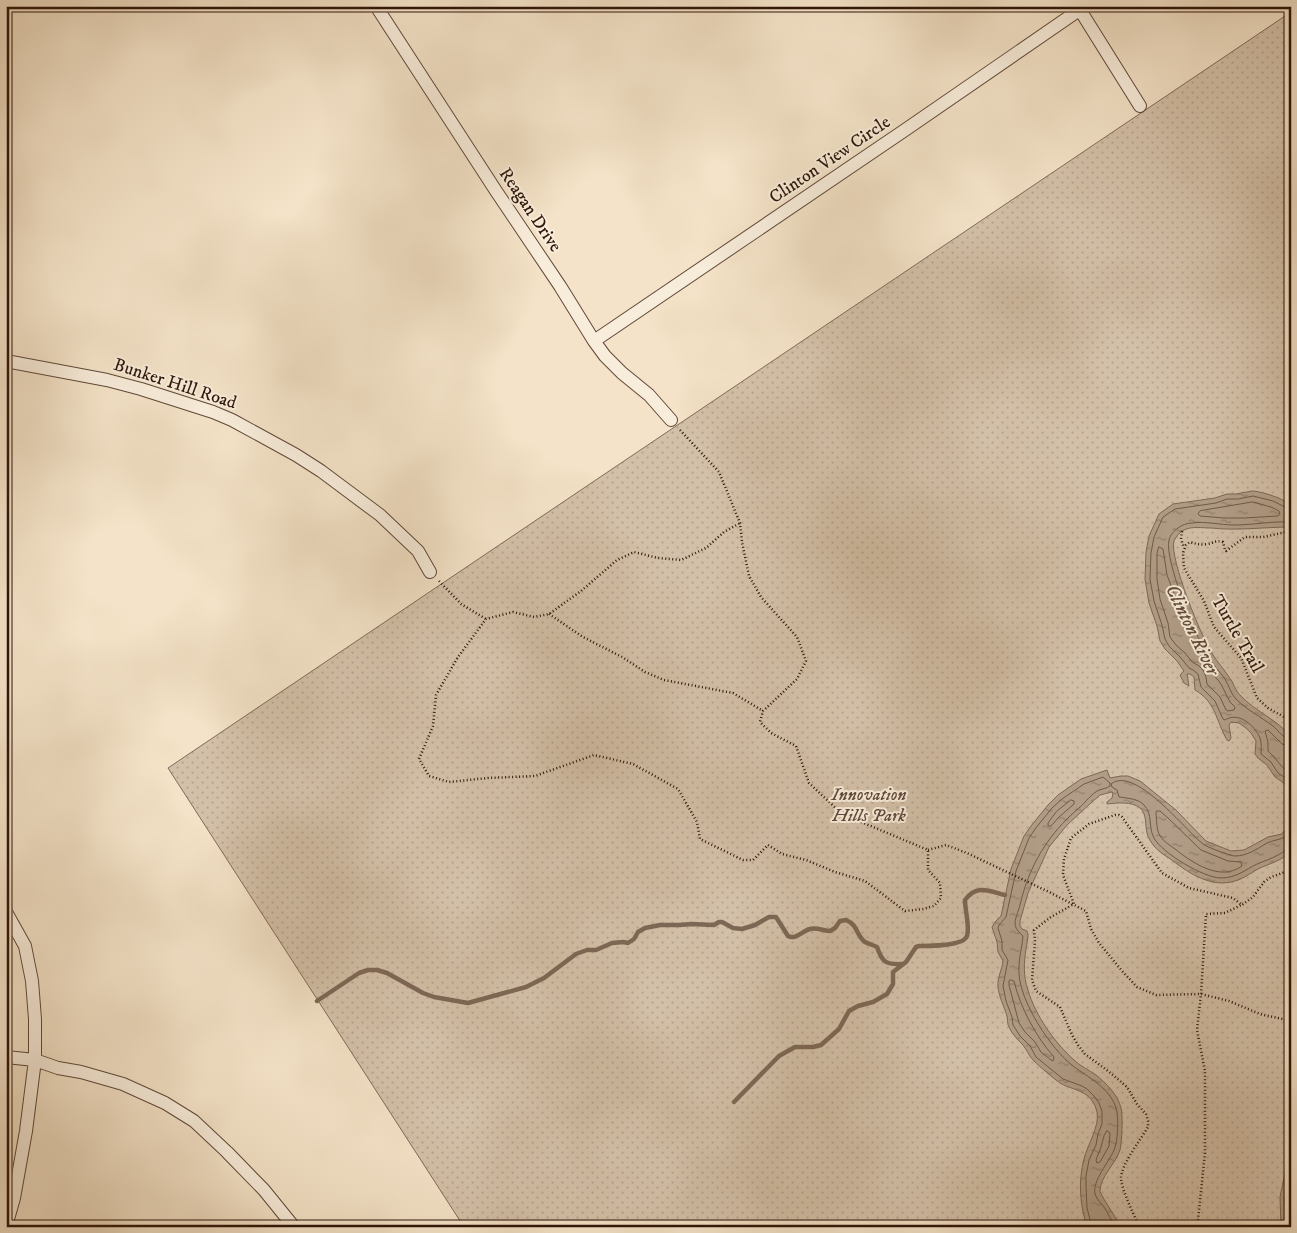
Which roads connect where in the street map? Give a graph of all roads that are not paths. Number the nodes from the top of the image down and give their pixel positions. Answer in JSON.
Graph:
{"nodes":[{"id":1,"x":376,"y":6,"type":"edge"},
{"id":2,"x":1082,"y":8,"type":"edge"},
{"id":3,"x":1140,"y":106,"type":"dead end"},
{"id":4,"x":594,"y":341,"type":"junction"},
{"id":5,"x":6,"y":361,"type":"edge"},
{"id":6,"x":671,"y":420,"type":"road end"},
{"id":7,"x":430,"y":572,"type":"road end"},
{"id":8,"x":6,"y":912,"type":"edge"},
{"id":9,"x":6,"y":1057,"type":"edge"},
{"id":10,"x":35,"y":1060,"type":"junction"},
{"id":11,"x":6,"y":1226,"type":"edge"},
{"id":12,"x":294,"y":1227,"type":"edge"}],
"edges":[{"from":1,"to":4,"type":"street","name":"Reagan Drive"},
{"from":2,"to":3,"type":"street"},
{"from":2,"to":4,"type":"street","name":"Clinton View Circle"},
{"from":4,"to":6,"type":"street","name":"Reagan Drive"},
{"from":5,"to":7,"type":"street","name":"Bunker Hill Road"},
{"from":8,"to":10,"type":"street"},
{"from":9,"to":10,"type":"street"},
{"from":10,"to":11,"type":"street"},
{"from":10,"to":12,"type":"street"}]}
